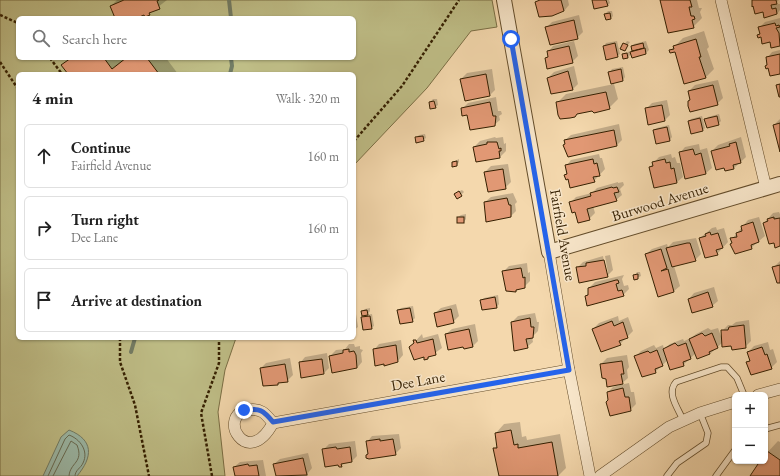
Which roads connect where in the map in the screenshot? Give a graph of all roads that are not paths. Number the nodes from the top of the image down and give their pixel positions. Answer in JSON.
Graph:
{"nodes":[{"id":1,"x":504,"y":0,"type":"edge"},
{"id":2,"x":721,"y":0,"type":"edge"},
{"id":3,"x":780,"y":184,"type":"edge"},
{"id":4,"x":766,"y":188,"type":"junction"},
{"id":5,"x":549,"y":252,"type":"junction"},
{"id":6,"x":569,"y":370,"type":"junction"},
{"id":7,"x":780,"y":389,"type":"edge"},
{"id":8,"x":743,"y":392,"type":"edge"},
{"id":9,"x":768,"y":392,"type":"edge"},
{"id":10,"x":732,"y":403,"type":"edge"},
{"id":11,"x":700,"y":413,"type":"junction"},
{"id":12,"x":683,"y":420,"type":"junction"},
{"id":13,"x":273,"y":422,"type":"dead end"},
{"id":14,"x":780,"y":425,"type":"edge"},
{"id":15,"x":768,"y":428,"type":"edge"},
{"id":16,"x":732,"y":454,"type":"edge"},
{"id":17,"x":590,"y":476,"type":"edge"},
{"id":18,"x":600,"y":476,"type":"edge"},
{"id":19,"x":668,"y":476,"type":"edge"},
{"id":20,"x":716,"y":476,"type":"edge"}],
"edges":[{"from":1,"to":5,"type":"street","name":"Fairfield Avenue"},
{"from":2,"to":4,"type":"street"},
{"from":3,"to":4,"type":"street","name":"Burwood Avenue"},
{"from":4,"to":5,"type":"street","name":"Burwood Avenue"},
{"from":5,"to":6,"type":"street","name":"Fairfield Avenue"},
{"from":6,"to":13,"type":"street","name":"Dee Lane"},
{"from":6,"to":17,"type":"street","name":"Fairfield Avenue"},
{"from":7,"to":9,"type":"street"},
{"from":8,"to":12,"type":"lane"},
{"from":10,"to":11,"type":"street"},
{"from":11,"to":12,"type":"street"},
{"from":11,"to":19,"type":"lane"},
{"from":12,"to":18,"type":"street"},
{"from":14,"to":15,"type":"lane"},
{"from":16,"to":20,"type":"lane"}]}
